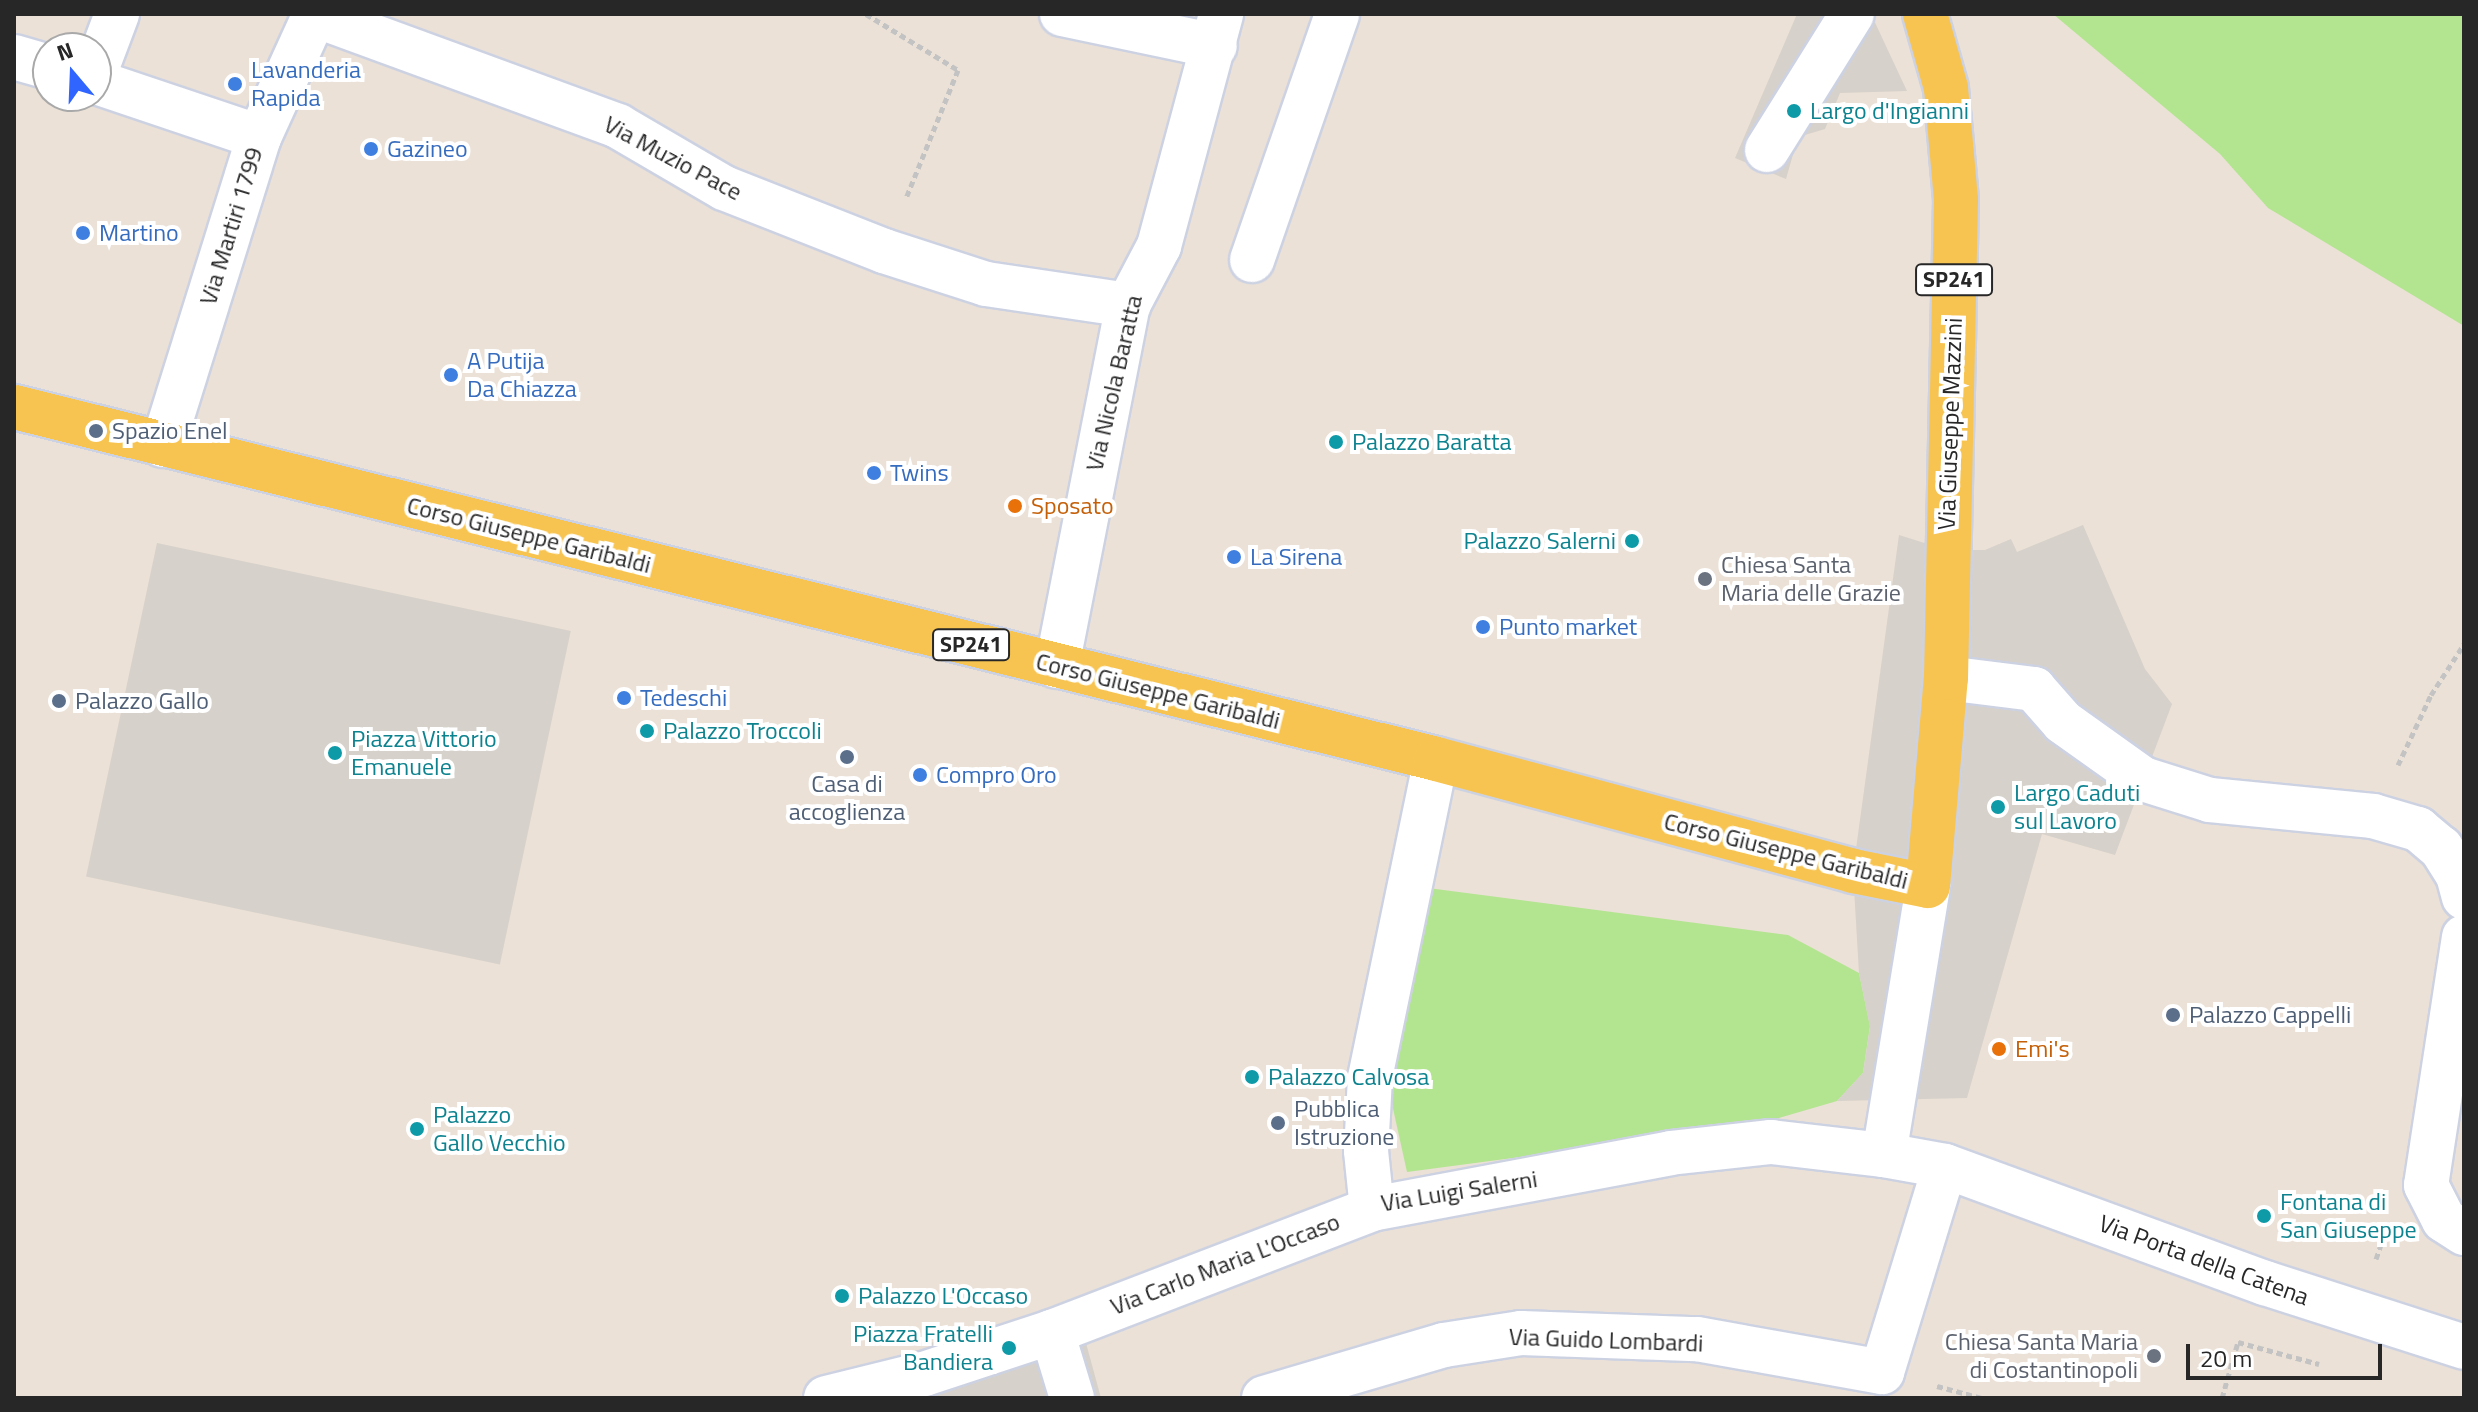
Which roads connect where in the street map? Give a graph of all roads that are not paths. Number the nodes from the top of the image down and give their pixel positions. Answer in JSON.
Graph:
{"nodes":[{"id":1,"x":1062,"y":14,"type":"edge"},
{"id":2,"x":1337,"y":14,"type":"edge"},
{"id":3,"x":1852,"y":14,"type":"edge"},
{"id":4,"x":1925,"y":14,"type":"edge"},
{"id":5,"x":315,"y":15,"type":"edge"},
{"id":6,"x":1218,"y":30,"type":"edge"},
{"id":7,"x":112,"y":87,"type":"edge"},
{"id":8,"x":259,"y":137,"type":"junction"},
{"id":9,"x":1767,"y":150,"type":"dead end"},
{"id":10,"x":1252,"y":260,"type":"dead end"},
{"id":11,"x":1128,"y":305,"type":"junction"},
{"id":12,"x":14,"y":407,"type":"edge"},
{"id":13,"x":163,"y":445,"type":"junction"},
{"id":14,"x":1057,"y":666,"type":"junction"},
{"id":15,"x":1946,"y":678,"type":"junction"},
{"id":16,"x":1436,"y":759,"type":"junction"},
{"id":17,"x":1928,"y":886,"type":"junction"},
{"id":18,"x":2464,"y":897,"type":"edge"},
{"id":19,"x":2464,"y":937,"type":"edge"},
{"id":20,"x":1884,"y":1155,"type":"junction"},
{"id":21,"x":1945,"y":1166,"type":"junction"},
{"id":22,"x":1372,"y":1209,"type":"junction"},
{"id":23,"x":2464,"y":1233,"type":"edge"},
{"id":24,"x":1066,"y":1326,"type":"junction"},
{"id":25,"x":2464,"y":1347,"type":"edge"},
{"id":26,"x":826,"y":1398,"type":"edge"},
{"id":27,"x":1072,"y":1398,"type":"edge"},
{"id":28,"x":1264,"y":1398,"type":"edge"}],
"edges":[{"from":1,"to":6,"type":"street"},
{"from":2,"to":10,"type":"street"},
{"from":3,"to":9,"type":"street"},
{"from":4,"to":15,"type":"main road","name":"Via Giuseppe Mazzini","number":"SP241"},
{"from":5,"to":8,"type":"street","name":"Via Martiri 1799"},
{"from":5,"to":11,"type":"street","name":"Via Muzio Pace"},
{"from":6,"to":11,"type":"street","name":"Via Nicola Baratta"},
{"from":7,"to":8,"type":"street"},
{"from":8,"to":13,"type":"street","name":"Via Martiri 1799"},
{"from":11,"to":14,"type":"street","name":"Via Nicola Baratta"},
{"from":12,"to":13,"type":"main road","name":"Corso Giuseppe Garibaldi","number":"SP241"},
{"from":13,"to":14,"type":"main road","name":"Corso Giuseppe Garibaldi","number":"SP241"},
{"from":14,"to":16,"type":"main road","name":"Corso Giuseppe Garibaldi","number":"SP241"},
{"from":15,"to":17,"type":"main road","number":"SP241"},
{"from":15,"to":18,"type":"street"},
{"from":16,"to":17,"type":"main road","name":"Corso Giuseppe Garibaldi","number":"SP241"},
{"from":16,"to":22,"type":"street","name":"Via Luigi Salerni"},
{"from":17,"to":20,"type":"street"},
{"from":19,"to":23,"type":"street"},
{"from":20,"to":21,"type":"street","name":"Via Luigi Salerni"},
{"from":20,"to":22,"type":"street","name":"Via Luigi Salerni"},
{"from":21,"to":25,"type":"street","name":"Via Porta della Catena"},
{"from":21,"to":28,"type":"street","name":"Via Guido Lombardi"},
{"from":22,"to":24,"type":"street","name":"Via Carlo Maria L'Occaso"},
{"from":24,"to":26,"type":"street"},
{"from":24,"to":27,"type":"street"}]}
